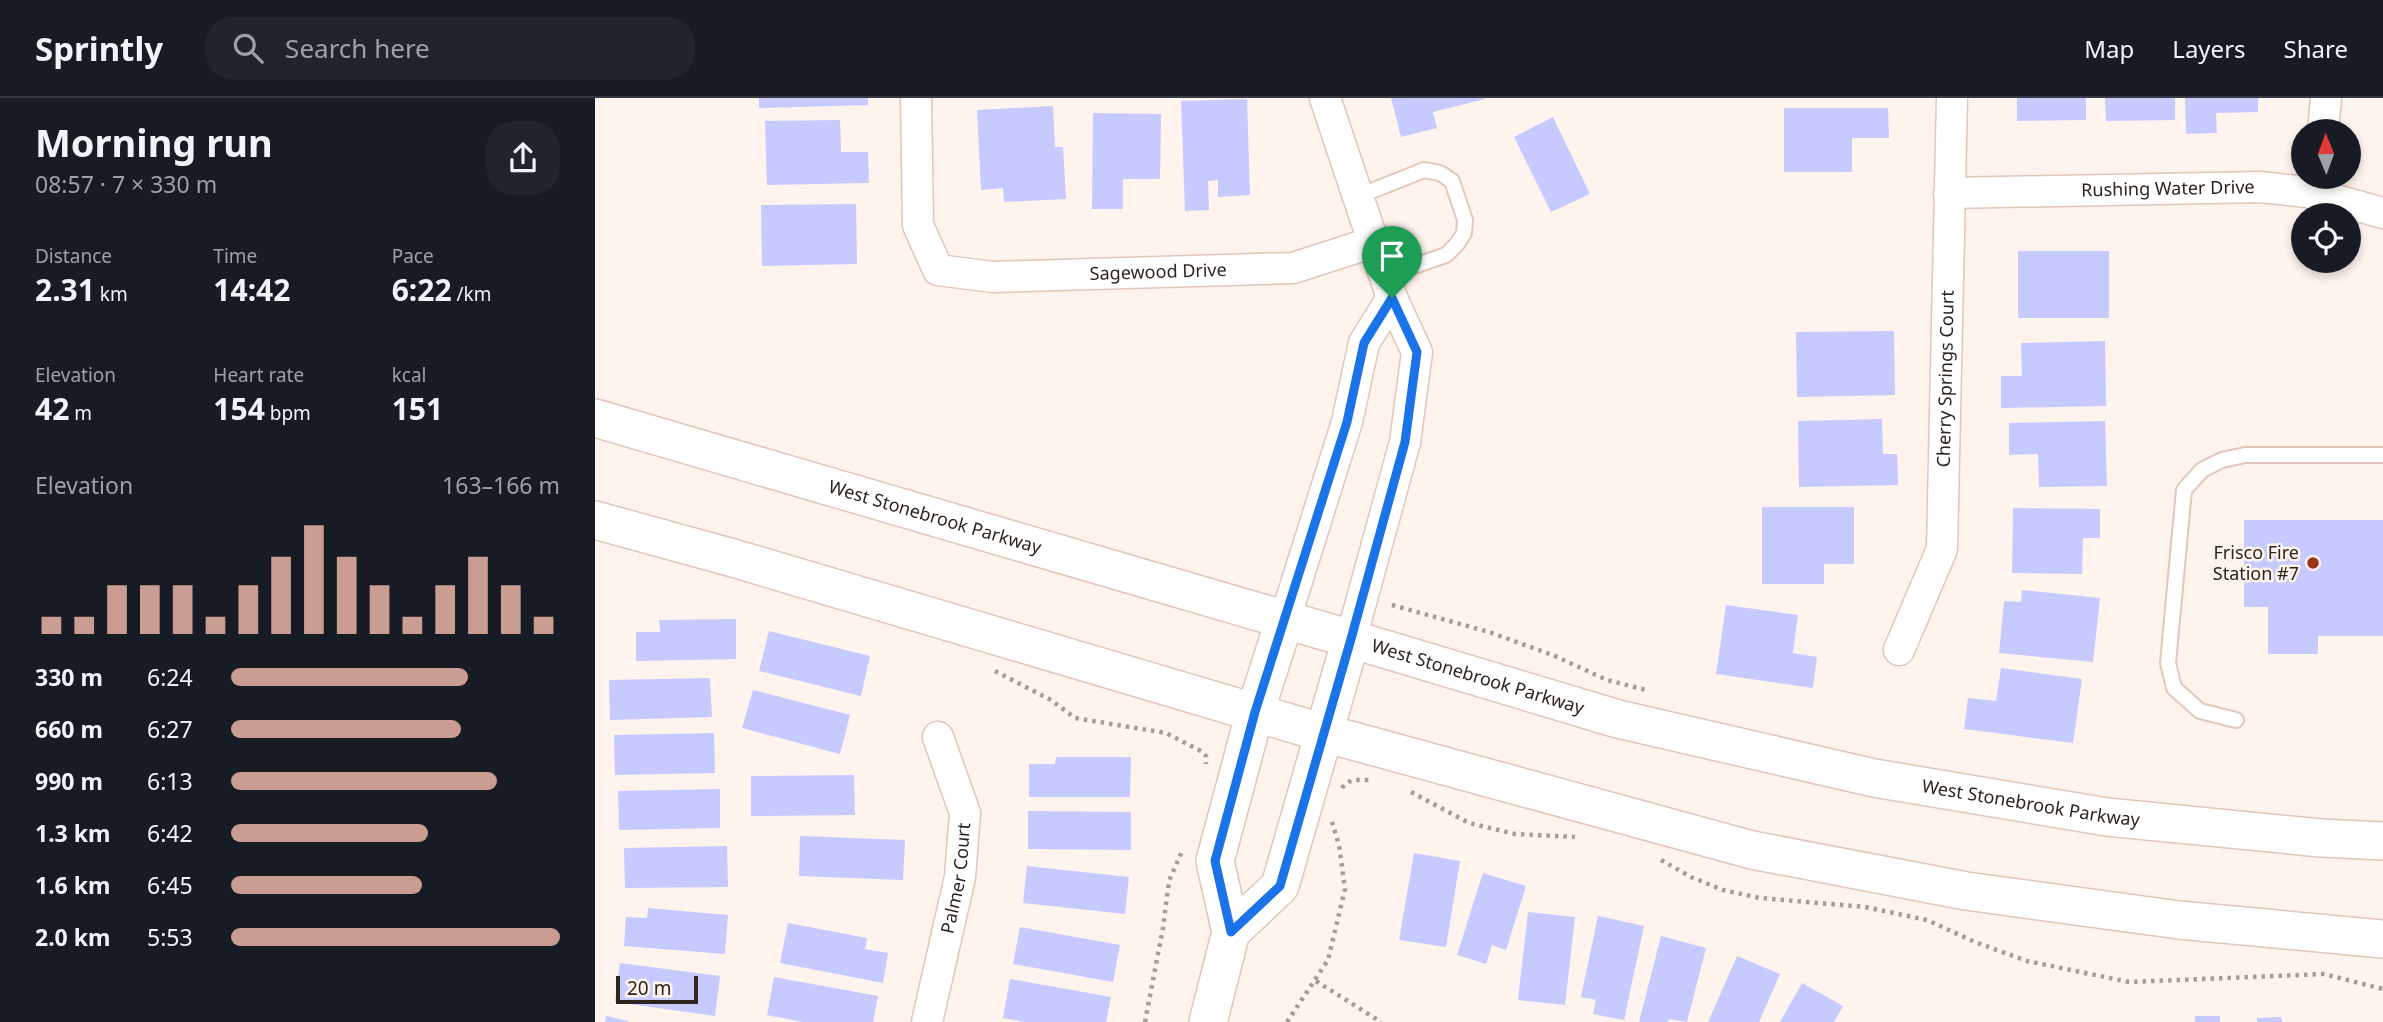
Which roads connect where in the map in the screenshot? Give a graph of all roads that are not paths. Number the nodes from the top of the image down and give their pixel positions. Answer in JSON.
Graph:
{"nodes":[{"id":1,"x":916,"y":98,"type":"edge"},
{"id":2,"x":1325,"y":98,"type":"edge"},
{"id":3,"x":1952,"y":98,"type":"edge"},
{"id":4,"x":2326,"y":98,"type":"edge"},
{"id":5,"x":2324,"y":119,"type":"edge"},
{"id":6,"x":2291,"y":186,"type":"edge"},
{"id":7,"x":2320,"y":189,"type":"edge"},
{"id":8,"x":1949,"y":193,"type":"junction"},
{"id":9,"x":1359,"y":196,"type":"junction"},
{"id":10,"x":2383,"y":213,"type":"edge"},
{"id":11,"x":1374,"y":242,"type":"junction"},
{"id":12,"x":1388,"y":287,"type":"junction"},
{"id":13,"x":595,"y":418,"type":"edge"},
{"id":14,"x":2383,"y":455,"type":"edge"},
{"id":15,"x":595,"y":520,"type":"edge"},
{"id":16,"x":1285,"y":619,"type":"junction"},
{"id":17,"x":1351,"y":639,"type":"junction"},
{"id":18,"x":1899,"y":650,"type":"dead end"},
{"id":19,"x":1255,"y":712,"type":"junction"},
{"id":20,"x":2236,"y":720,"type":"dead end"},
{"id":21,"x":1324,"y":733,"type":"junction"},
{"id":22,"x":939,"y":737,"type":"dead end"},
{"id":23,"x":2383,"y":841,"type":"edge"},
{"id":24,"x":1231,"y":932,"type":"junction"},
{"id":25,"x":2383,"y":939,"type":"edge"},
{"id":26,"x":927,"y":1022,"type":"edge"},
{"id":27,"x":1208,"y":1022,"type":"edge"}],
"edges":[{"from":1,"to":11,"type":"street","name":"Sagewood Drive"},
{"from":2,"to":9,"type":"street"},
{"from":3,"to":8,"type":"street","name":"Cherry Springs Court"},
{"from":4,"to":5,"type":"street"},
{"from":6,"to":8,"type":"street","name":"Rushing Water Drive"},
{"from":7,"to":10,"type":"street","name":"Rushing Water Drive"},
{"from":8,"to":18,"type":"street","name":"Cherry Springs Court"},
{"from":9,"to":11,"type":"street"},
{"from":9,"to":12,"type":"lane"},
{"from":11,"to":12,"type":"street"},
{"from":12,"to":16,"type":"street"},
{"from":12,"to":17,"type":"street"},
{"from":13,"to":16,"type":"street","name":"West Stonebrook Parkway"},
{"from":14,"to":20,"type":"lane"},
{"from":15,"to":19,"type":"street"},
{"from":16,"to":17,"type":"street","name":"West Stonebrook Parkway"},
{"from":16,"to":19,"type":"street"},
{"from":17,"to":21,"type":"street"},
{"from":17,"to":23,"type":"street","name":"West Stonebrook Parkway"},
{"from":19,"to":21,"type":"street"},
{"from":19,"to":24,"type":"street"},
{"from":21,"to":24,"type":"street"},
{"from":21,"to":25,"type":"street"},
{"from":22,"to":26,"type":"street","name":"Palmer Court"},
{"from":24,"to":27,"type":"street"}]}
